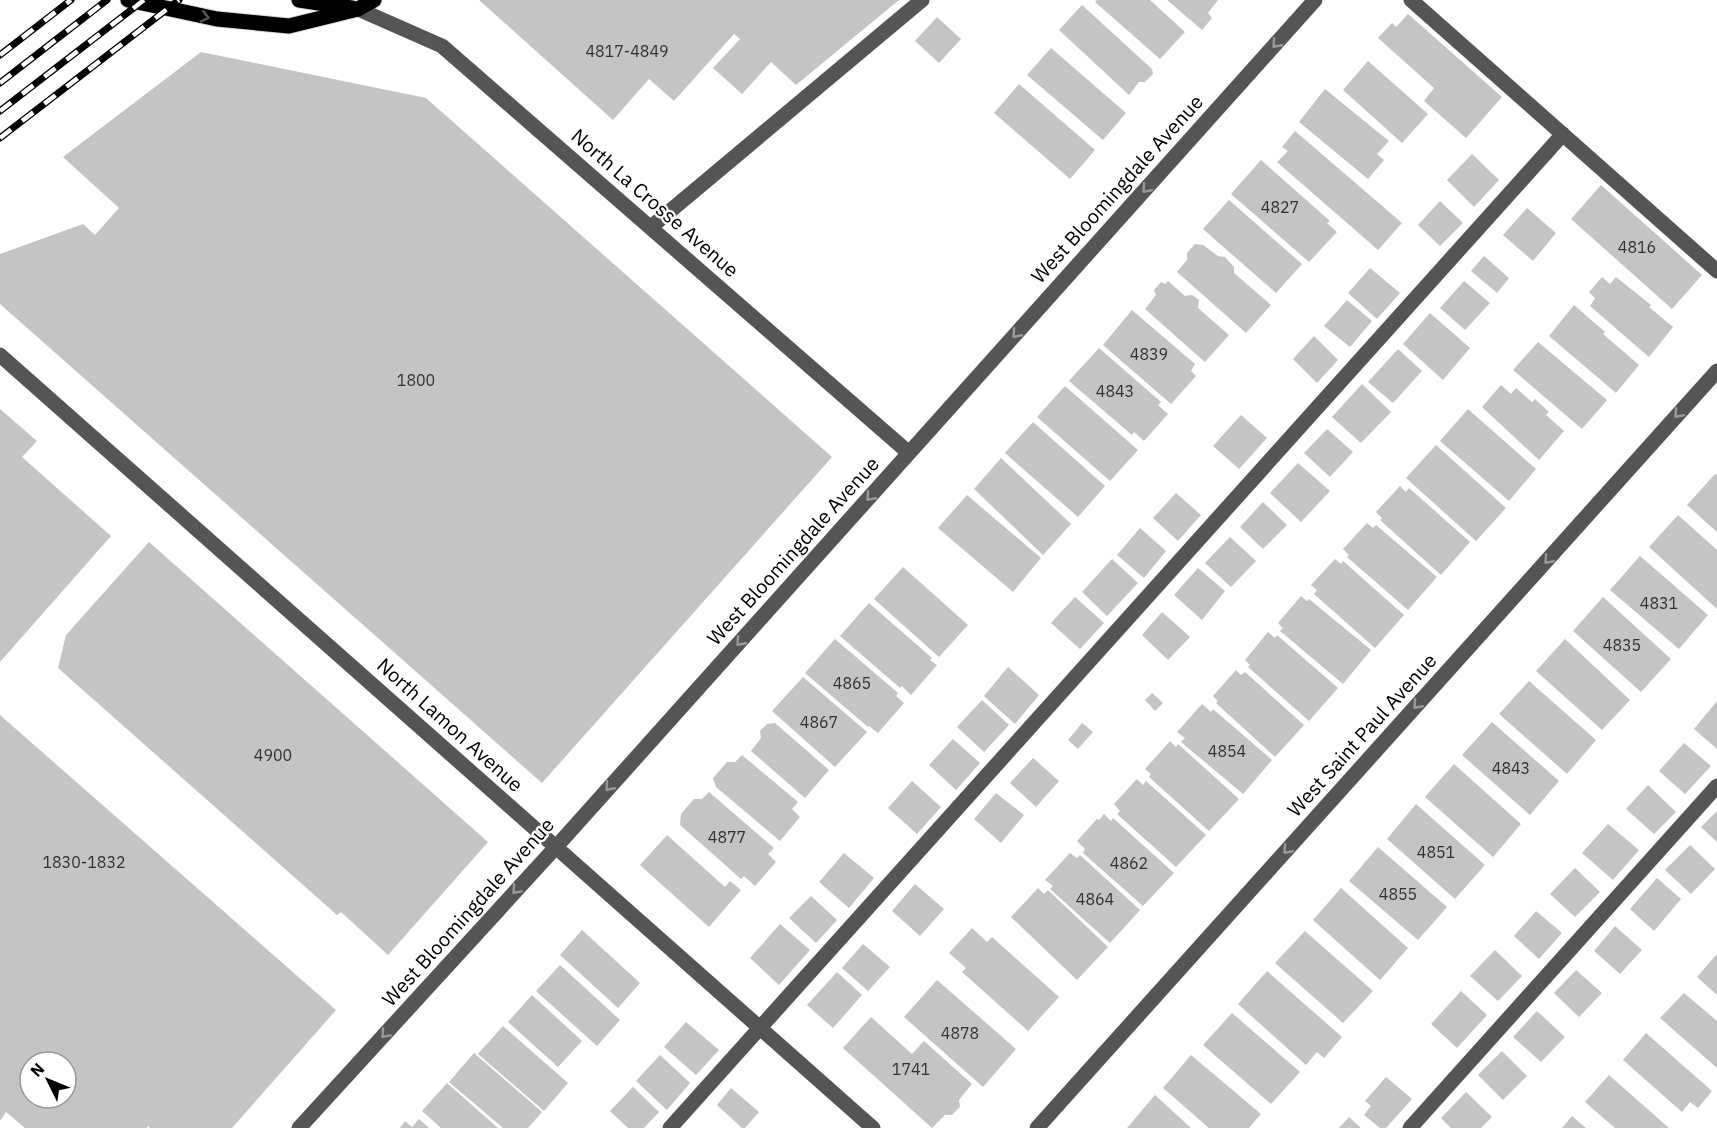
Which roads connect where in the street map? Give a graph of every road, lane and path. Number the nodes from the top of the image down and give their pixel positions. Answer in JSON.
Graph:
{"nodes":[{"id":1,"x":128,"y":0,"type":"edge"},
{"id":2,"x":299,"y":0,"type":"edge"},
{"id":3,"x":374,"y":0,"type":"edge"},
{"id":4,"x":922,"y":0,"type":"edge"},
{"id":5,"x":1316,"y":0,"type":"edge"},
{"id":6,"x":1411,"y":0,"type":"edge"},
{"id":7,"x":358,"y":9,"type":"junction"},
{"id":8,"x":1563,"y":134,"type":"junction"},
{"id":9,"x":651,"y":227,"type":"junction"},
{"id":10,"x":1717,"y":271,"type":"edge"},
{"id":11,"x":0,"y":354,"type":"edge"},
{"id":12,"x":1717,"y":371,"type":"edge"},
{"id":13,"x":909,"y":453,"type":"junction"},
{"id":14,"x":1717,"y":786,"type":"edge"},
{"id":15,"x":556,"y":847,"type":"junction"},
{"id":16,"x":760,"y":1028,"type":"junction"},
{"id":17,"x":299,"y":1128,"type":"edge"},
{"id":18,"x":670,"y":1128,"type":"edge"},
{"id":19,"x":873,"y":1128,"type":"edge"},
{"id":20,"x":1037,"y":1128,"type":"edge"},
{"id":21,"x":1410,"y":1128,"type":"edge"}],
"edges":[{"from":1,"to":7,"type":"main road","one_way":true},
{"from":2,"to":7,"type":"main road"},
{"from":3,"to":7,"type":"main road"},
{"from":4,"to":9,"type":"street"},
{"from":5,"to":13,"type":"street","name":"West Bloomingdale Avenue","one_way":true},
{"from":6,"to":8,"type":"street"},
{"from":7,"to":9,"type":"street","name":"North La Crosse Avenue"},
{"from":8,"to":10,"type":"street"},
{"from":8,"to":16,"type":"street"},
{"from":9,"to":13,"type":"street","name":"North La Crosse Avenue"},
{"from":11,"to":15,"type":"street","name":"North Lamon Avenue"},
{"from":12,"to":20,"type":"street","name":"West Saint Paul Avenue","one_way":true},
{"from":13,"to":15,"type":"street","name":"West Bloomingdale Avenue","one_way":true},
{"from":14,"to":21,"type":"street"},
{"from":15,"to":16,"type":"street","name":"North Lamon Avenue"},
{"from":15,"to":17,"type":"street","name":"West Bloomingdale Avenue","one_way":true},
{"from":16,"to":18,"type":"street"},
{"from":16,"to":19,"type":"street","name":"North Lamon Avenue"}]}
